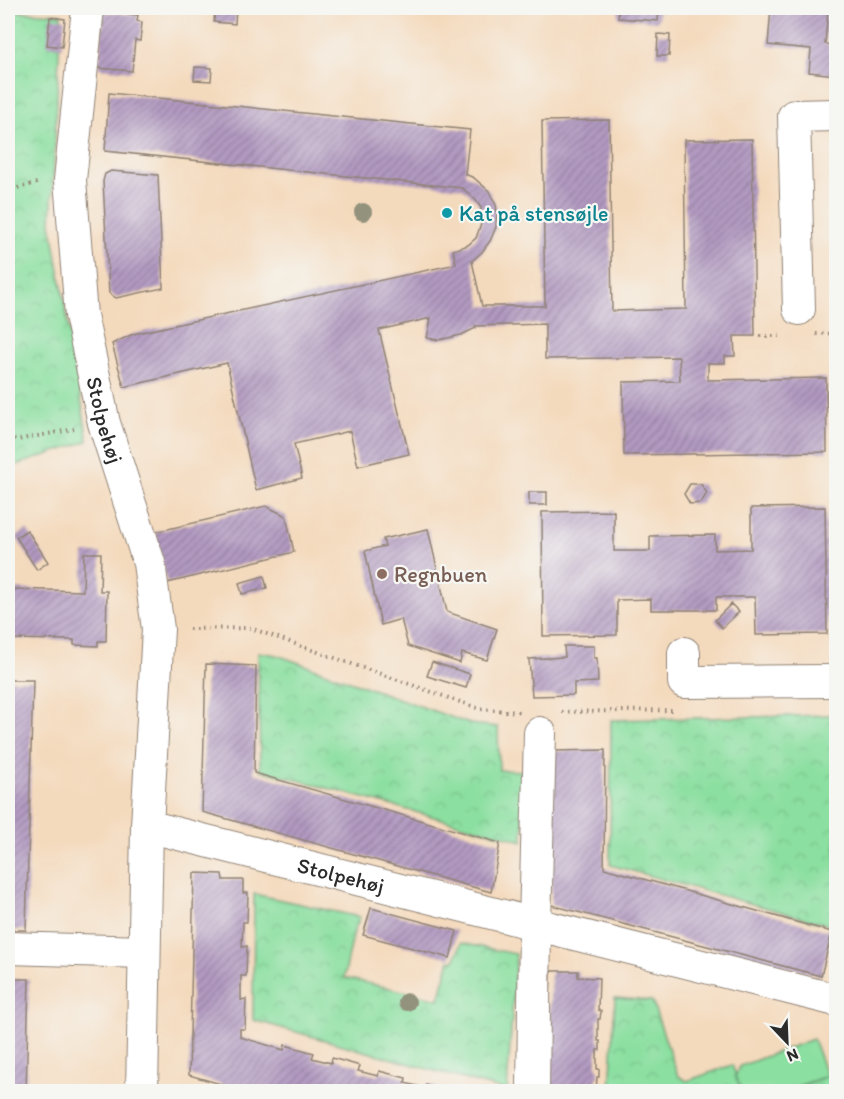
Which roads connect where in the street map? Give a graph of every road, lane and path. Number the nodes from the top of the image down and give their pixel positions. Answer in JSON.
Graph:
{"nodes":[{"id":1,"x":88,"y":8,"type":"edge"},
{"id":2,"x":837,"y":115,"type":"edge"},
{"id":3,"x":799,"y":309,"type":"dead end"},
{"id":4,"x":104,"y":423,"type":"junction"},
{"id":5,"x":8,"y":438,"type":"edge"},
{"id":6,"x":158,"y":629,"type":"junction"},
{"id":7,"x":684,"y":653,"type":"dead end"},
{"id":8,"x":837,"y":681,"type":"edge"},
{"id":9,"x":673,"y":710,"type":"dead end"},
{"id":10,"x":539,"y":719,"type":"junction"},
{"id":11,"x":147,"y":826,"type":"junction"},
{"id":12,"x":535,"y":925,"type":"junction"},
{"id":13,"x":8,"y":948,"type":"edge"},
{"id":14,"x":144,"y":952,"type":"junction"},
{"id":15,"x":837,"y":1000,"type":"edge"},
{"id":16,"x":142,"y":1092,"type":"edge"},
{"id":17,"x":533,"y":1092,"type":"edge"}],
"edges":[{"from":1,"to":4,"type":"street","name":"Stolpehøj"},
{"from":2,"to":3,"type":"street"},
{"from":4,"to":5,"type":"path"},
{"from":4,"to":6,"type":"street","name":"Stolpehøj"},
{"from":6,"to":10,"type":"path"},
{"from":6,"to":11,"type":"street","name":"Stolpehøj"},
{"from":7,"to":8,"type":"street"},
{"from":9,"to":10,"type":"path"},
{"from":10,"to":12,"type":"street"},
{"from":11,"to":12,"type":"street","name":"Stolpehøj"},
{"from":11,"to":14,"type":"street","name":"Stolpehøj"},
{"from":12,"to":15,"type":"street","name":"Stolpehøj"},
{"from":12,"to":17,"type":"street"},
{"from":13,"to":14,"type":"street"},
{"from":14,"to":16,"type":"street","name":"Stolpehøj"}]}
